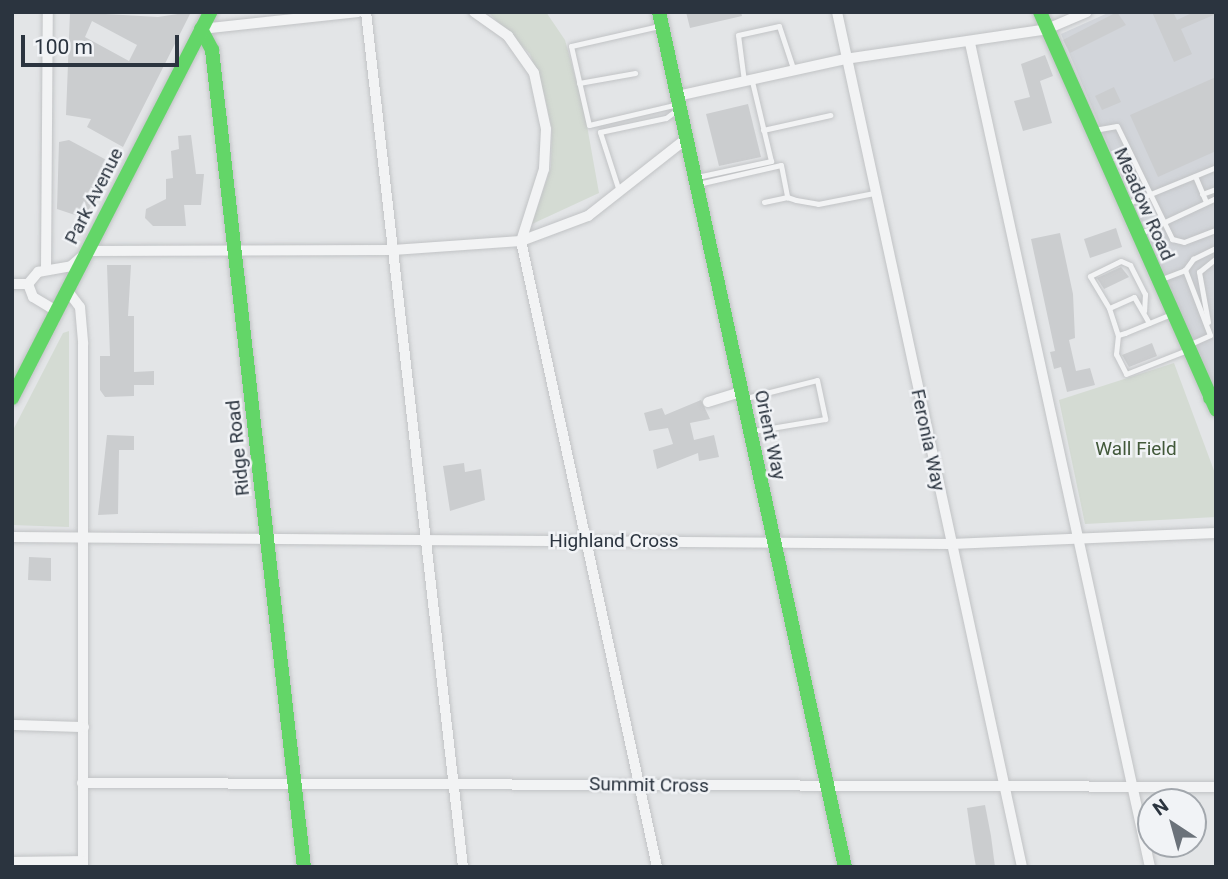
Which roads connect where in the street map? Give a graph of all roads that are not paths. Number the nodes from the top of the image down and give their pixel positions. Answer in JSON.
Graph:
{"nodes":[{"id":1,"x":48,"y":12,"type":"edge"},
{"id":2,"x":209,"y":12,"type":"edge"},
{"id":3,"x":358,"y":12,"type":"edge"},
{"id":4,"x":366,"y":12,"type":"edge"},
{"id":5,"x":474,"y":12,"type":"edge"},
{"id":6,"x":837,"y":12,"type":"edge"},
{"id":7,"x":1040,"y":12,"type":"edge"},
{"id":8,"x":1087,"y":12,"type":"edge"},
{"id":9,"x":661,"y":19,"type":"edge"},
{"id":10,"x":201,"y":29,"type":"junction"},
{"id":11,"x":1047,"y":29,"type":"junction"},
{"id":12,"x":970,"y":43,"type":"junction"},
{"id":13,"x":845,"y":59,"type":"junction"},
{"id":14,"x":794,"y":71,"type":"junction"},
{"id":15,"x":635,"y":73,"type":"dead end"},
{"id":16,"x":748,"y":82,"type":"junction"},
{"id":17,"x":579,"y":83,"type":"junction"},
{"id":18,"x":678,"y":103,"type":"junction"},
{"id":19,"x":830,"y":115,"type":"dead end"},
{"id":20,"x":763,"y":130,"type":"junction"},
{"id":21,"x":1091,"y":131,"type":"junction"},
{"id":22,"x":686,"y":139,"type":"junction"},
{"id":23,"x":1216,"y":167,"type":"edge"},
{"id":24,"x":1195,"y":176,"type":"junction"},
{"id":25,"x":694,"y":181,"type":"junction"},
{"id":26,"x":1216,"y":189,"type":"edge"},
{"id":27,"x":874,"y":193,"type":"junction"},
{"id":28,"x":620,"y":194,"type":"junction"},
{"id":29,"x":1202,"y":194,"type":"junction"},
{"id":30,"x":1149,"y":195,"type":"junction"},
{"id":31,"x":787,"y":197,"type":"junction"},
{"id":32,"x":1216,"y":198,"type":"edge"},
{"id":33,"x":764,"y":202,"type":"dead end"},
{"id":34,"x":1206,"y":202,"type":"junction"},
{"id":35,"x":1124,"y":205,"type":"junction"},
{"id":36,"x":1163,"y":223,"type":"junction"},
{"id":37,"x":1216,"y":230,"type":"edge"},
{"id":38,"x":1136,"y":235,"type":"junction"},
{"id":39,"x":521,"y":242,"type":"junction"},
{"id":40,"x":236,"y":247,"type":"junction"},
{"id":41,"x":1216,"y":248,"type":"edge"},
{"id":42,"x":393,"y":250,"type":"junction"},
{"id":43,"x":88,"y":251,"type":"junction"},
{"id":44,"x":1216,"y":258,"type":"edge"},
{"id":45,"x":46,"y":269,"type":"junction"},
{"id":46,"x":1185,"y":270,"type":"junction"},
{"id":47,"x":1156,"y":281,"type":"junction"},
{"id":48,"x":12,"y":284,"type":"edge"},
{"id":49,"x":28,"y":284,"type":"junction"},
{"id":50,"x":68,"y":290,"type":"junction"},
{"id":51,"x":1108,"y":307,"type":"junction"},
{"id":52,"x":57,"y":310,"type":"junction"},
{"id":53,"x":1144,"y":311,"type":"junction"},
{"id":54,"x":1171,"y":314,"type":"junction"},
{"id":55,"x":1149,"y":323,"type":"junction"},
{"id":56,"x":1208,"y":325,"type":"junction"},
{"id":57,"x":1213,"y":334,"type":"edge"},
{"id":58,"x":1118,"y":335,"type":"junction"},
{"id":59,"x":1186,"y":348,"type":"junction"},
{"id":60,"x":741,"y":395,"type":"junction"},
{"id":61,"x":12,"y":398,"type":"edge"},
{"id":62,"x":1214,"y":401,"type":"edge"},
{"id":63,"x":708,"y":402,"type":"dead end"},
{"id":64,"x":750,"y":431,"type":"junction"},
{"id":65,"x":1216,"y":533,"type":"edge"},
{"id":66,"x":12,"y":537,"type":"edge"},
{"id":67,"x":83,"y":537,"type":"junction"},
{"id":68,"x":267,"y":539,"type":"junction"},
{"id":69,"x":425,"y":540,"type":"junction"},
{"id":70,"x":585,"y":541,"type":"junction"},
{"id":71,"x":774,"y":542,"type":"junction"},
{"id":72,"x":1079,"y":542,"type":"junction"},
{"id":73,"x":951,"y":544,"type":"junction"},
{"id":74,"x":12,"y":725,"type":"edge"},
{"id":75,"x":83,"y":727,"type":"junction"},
{"id":76,"x":82,"y":783,"type":"junction"},
{"id":77,"x":454,"y":783,"type":"junction"},
{"id":78,"x":295,"y":785,"type":"junction"},
{"id":79,"x":640,"y":785,"type":"junction"},
{"id":80,"x":1004,"y":786,"type":"junction"},
{"id":81,"x":1132,"y":787,"type":"junction"},
{"id":82,"x":1216,"y":787,"type":"edge"},
{"id":83,"x":828,"y":788,"type":"junction"},
{"id":84,"x":12,"y":862,"type":"edge"},
{"id":85,"x":83,"y":864,"type":"edge"},
{"id":86,"x":304,"y":867,"type":"edge"},
{"id":87,"x":463,"y":867,"type":"edge"},
{"id":88,"x":657,"y":867,"type":"edge"},
{"id":89,"x":845,"y":867,"type":"edge"},
{"id":90,"x":1022,"y":867,"type":"edge"},
{"id":91,"x":1150,"y":867,"type":"edge"}],
"edges":[{"from":1,"to":45,"type":"street"},
{"from":2,"to":10,"type":"street","name":"Park Avenue"},
{"from":3,"to":10,"type":"street"},
{"from":4,"to":42,"type":"street"},
{"from":5,"to":39,"type":"street"},
{"from":6,"to":13,"type":"street","name":"Feronia Way"},
{"from":7,"to":11,"type":"street","name":"Meadow Road"},
{"from":8,"to":11,"type":"street"},
{"from":9,"to":17,"type":"lane"},
{"from":9,"to":18,"type":"street","name":"Orient Way"},
{"from":10,"to":40,"type":"street","name":"Ridge Road"},
{"from":10,"to":43,"type":"street","name":"Park Avenue"},
{"from":11,"to":12,"type":"street"},
{"from":11,"to":21,"type":"street","name":"Meadow Road"},
{"from":12,"to":13,"type":"street"},
{"from":12,"to":72,"type":"street"},
{"from":13,"to":14,"type":"street"},
{"from":13,"to":27,"type":"street","name":"Feronia Way"},
{"from":14,"to":16,"type":"street"},
{"from":14,"to":16,"type":"lane"},
{"from":15,"to":17,"type":"lane"},
{"from":16,"to":18,"type":"street"},
{"from":16,"to":20,"type":"lane"},
{"from":17,"to":18,"type":"lane"},
{"from":18,"to":22,"type":"street","name":"Orient Way"},
{"from":18,"to":28,"type":"lane"},
{"from":19,"to":20,"type":"lane"},
{"from":20,"to":25,"type":"lane"},
{"from":21,"to":30,"type":"lane"},
{"from":21,"to":35,"type":"street","name":"Meadow Road"},
{"from":22,"to":25,"type":"street","name":"Orient Way"},
{"from":22,"to":28,"type":"street"},
{"from":23,"to":24,"type":"lane"},
{"from":24,"to":29,"type":"lane"},
{"from":24,"to":30,"type":"lane"},
{"from":25,"to":31,"type":"lane"},
{"from":25,"to":60,"type":"street","name":"Orient Way"},
{"from":26,"to":29,"type":"lane"},
{"from":27,"to":31,"type":"lane"},
{"from":27,"to":73,"type":"street","name":"Feronia Way"},
{"from":28,"to":39,"type":"street"},
{"from":29,"to":34,"type":"lane"},
{"from":30,"to":35,"type":"lane"},
{"from":30,"to":36,"type":"lane"},
{"from":31,"to":33,"type":"lane"},
{"from":32,"to":34,"type":"lane"},
{"from":34,"to":36,"type":"lane"},
{"from":35,"to":38,"type":"street","name":"Meadow Road"},
{"from":36,"to":37,"type":"lane"},
{"from":36,"to":38,"type":"lane"},
{"from":38,"to":47,"type":"street","name":"Meadow Road"},
{"from":39,"to":42,"type":"street"},
{"from":39,"to":70,"type":"street"},
{"from":40,"to":42,"type":"street"},
{"from":40,"to":43,"type":"street"},
{"from":40,"to":68,"type":"street","name":"Ridge Road"},
{"from":41,"to":46,"type":"lane"},
{"from":42,"to":69,"type":"street"},
{"from":43,"to":45,"type":"street"},
{"from":43,"to":50,"type":"street","name":"Park Avenue"},
{"from":44,"to":56,"type":"lane"},
{"from":45,"to":49,"type":"street"},
{"from":46,"to":47,"type":"lane"},
{"from":46,"to":56,"type":"lane"},
{"from":47,"to":54,"type":"street","name":"Meadow Road"},
{"from":48,"to":49,"type":"street"},
{"from":49,"to":52,"type":"street"},
{"from":50,"to":52,"type":"street","name":"Park Avenue"},
{"from":50,"to":67,"type":"street"},
{"from":51,"to":53,"type":"lane"},
{"from":51,"to":53,"type":"lane"},
{"from":51,"to":58,"type":"lane"},
{"from":52,"to":61,"type":"street","name":"Park Avenue"},
{"from":53,"to":55,"type":"lane"},
{"from":54,"to":55,"type":"lane"},
{"from":54,"to":59,"type":"street","name":"Meadow Road"},
{"from":55,"to":58,"type":"lane"},
{"from":56,"to":57,"type":"lane"},
{"from":57,"to":59,"type":"lane"},
{"from":58,"to":59,"type":"lane"},
{"from":59,"to":62,"type":"street","name":"Meadow Road"},
{"from":60,"to":63,"type":"street"},
{"from":60,"to":64,"type":"street","name":"Orient Way"},
{"from":60,"to":64,"type":"lane"},
{"from":64,"to":71,"type":"street","name":"Orient Way"},
{"from":65,"to":72,"type":"street","name":"Highland Cross"},
{"from":66,"to":67,"type":"street","name":"Highland Cross"},
{"from":67,"to":68,"type":"street","name":"Highland Cross"},
{"from":67,"to":75,"type":"street"},
{"from":68,"to":69,"type":"street","name":"Highland Cross"},
{"from":68,"to":78,"type":"street","name":"Ridge Road"},
{"from":69,"to":70,"type":"street","name":"Highland Cross"},
{"from":69,"to":77,"type":"street"},
{"from":70,"to":71,"type":"street","name":"Highland Cross"},
{"from":70,"to":79,"type":"street"},
{"from":71,"to":73,"type":"street","name":"Highland Cross"},
{"from":71,"to":83,"type":"street","name":"Orient Way"},
{"from":72,"to":73,"type":"street","name":"Highland Cross"},
{"from":72,"to":81,"type":"street"},
{"from":73,"to":80,"type":"street","name":"Feronia Way"},
{"from":74,"to":75,"type":"street"},
{"from":75,"to":76,"type":"street"},
{"from":76,"to":78,"type":"street","name":"Summit Cross"},
{"from":76,"to":85,"type":"street"},
{"from":77,"to":78,"type":"street","name":"Summit Cross"},
{"from":77,"to":79,"type":"street","name":"Summit Cross"},
{"from":77,"to":87,"type":"street"},
{"from":78,"to":86,"type":"street","name":"Ridge Road"},
{"from":79,"to":83,"type":"street","name":"Summit Cross"},
{"from":79,"to":88,"type":"street"},
{"from":80,"to":81,"type":"street","name":"Summit Cross"},
{"from":80,"to":83,"type":"street","name":"Summit Cross"},
{"from":80,"to":90,"type":"street","name":"Feronia Way"},
{"from":81,"to":82,"type":"street","name":"Summit Cross"},
{"from":81,"to":91,"type":"street"},
{"from":83,"to":89,"type":"street","name":"Orient Way"},
{"from":84,"to":85,"type":"street"}]}
